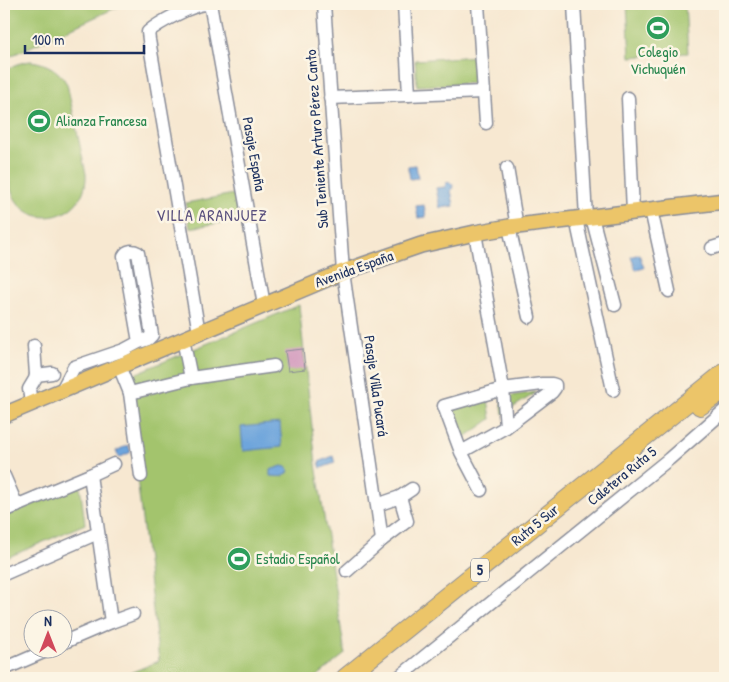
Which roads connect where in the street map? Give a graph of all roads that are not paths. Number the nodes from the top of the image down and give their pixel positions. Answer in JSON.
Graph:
{"nodes":[{"id":1,"x":324,"y":4,"type":"edge"},
{"id":2,"x":404,"y":4,"type":"edge"},
{"id":3,"x":478,"y":4,"type":"edge"},
{"id":4,"x":574,"y":4,"type":"edge"},
{"id":5,"x":483,"y":92,"type":"junction"},
{"id":6,"x":409,"y":95,"type":"junction"},
{"id":7,"x":330,"y":98,"type":"junction"},
{"id":8,"x":628,"y":98,"type":"dead end"},
{"id":9,"x":486,"y":123,"type":"dead end"},
{"id":10,"x":507,"y":168,"type":"dead end"},
{"id":11,"x":725,"y":201,"type":"edge"},
{"id":12,"x":651,"y":210,"type":"junction"},
{"id":13,"x":633,"y":212,"type":"junction"},
{"id":14,"x":585,"y":218,"type":"junction"},
{"id":15,"x":513,"y":227,"type":"junction"},
{"id":16,"x":475,"y":233,"type":"junction"},
{"id":17,"x":725,"y":244,"type":"edge"},
{"id":18,"x":712,"y":248,"type":"dead end"},
{"id":19,"x":343,"y":272,"type":"junction"},
{"id":20,"x":669,"y":291,"type":"dead end"},
{"id":21,"x":264,"y":305,"type":"junction"},
{"id":22,"x":615,"y":305,"type":"dead end"},
{"id":23,"x":529,"y":317,"type":"dead end"},
{"id":24,"x":199,"y":332,"type":"junction"},
{"id":25,"x":183,"y":339,"type":"junction"},
{"id":26,"x":139,"y":342,"type":"junction"},
{"id":27,"x":34,"y":346,"type":"dead end"},
{"id":28,"x":725,"y":365,"type":"edge"},
{"id":29,"x":119,"y":366,"type":"junction"},
{"id":30,"x":274,"y":366,"type":"dead end"},
{"id":31,"x":725,"y":372,"type":"edge"},
{"id":32,"x":52,"y":373,"type":"dead end"},
{"id":33,"x":36,"y":375,"type":"junction"},
{"id":34,"x":191,"y":378,"type":"junction"},
{"id":35,"x":725,"y":384,"type":"edge"},
{"id":36,"x":503,"y":389,"type":"junction"},
{"id":37,"x":725,"y":389,"type":"edge"},
{"id":38,"x":62,"y":390,"type":"junction"},
{"id":39,"x":612,"y":390,"type":"dead end"},
{"id":40,"x":130,"y":393,"type":"junction"},
{"id":41,"x":31,"y":403,"type":"junction"},
{"id":42,"x":689,"y":408,"type":"junction"},
{"id":43,"x":725,"y":410,"type":"edge"},
{"id":44,"x":4,"y":415,"type":"edge"},
{"id":45,"x":506,"y":427,"type":"junction"},
{"id":46,"x":461,"y":452,"type":"junction"},
{"id":47,"x":114,"y":464,"type":"dead end"},
{"id":48,"x":90,"y":475,"type":"junction"},
{"id":49,"x":4,"y":476,"type":"edge"},
{"id":50,"x":141,"y":476,"type":"dead end"},
{"id":51,"x":412,"y":489,"type":"dead end"},
{"id":52,"x":481,"y":490,"type":"dead end"},
{"id":53,"x":400,"y":497,"type":"junction"},
{"id":54,"x":377,"y":505,"type":"junction"},
{"id":55,"x":17,"y":506,"type":"junction"},
{"id":56,"x":4,"y":511,"type":"edge"},
{"id":57,"x":98,"y":533,"type":"junction"},
{"id":58,"x":382,"y":540,"type":"junction"},
{"id":59,"x":347,"y":571,"type":"dead end"},
{"id":60,"x":4,"y":574,"type":"edge"},
{"id":61,"x":133,"y":614,"type":"dead end"},
{"id":62,"x":110,"y":622,"type":"junction"},
{"id":63,"x":72,"y":639,"type":"edge"},
{"id":64,"x":25,"y":660,"type":"edge"},
{"id":65,"x":4,"y":669,"type":"edge"},
{"id":66,"x":345,"y":678,"type":"edge"},
{"id":67,"x":364,"y":678,"type":"edge"},
{"id":68,"x":398,"y":678,"type":"edge"}],
"edges":[{"from":1,"to":7,"type":"street","name":"Sub Teniente Arturo Pérez Canto"},
{"from":2,"to":6,"type":"street"},
{"from":3,"to":5,"type":"street"},
{"from":4,"to":14,"type":"street"},
{"from":5,"to":6,"type":"street"},
{"from":5,"to":9,"type":"street"},
{"from":6,"to":7,"type":"street"},
{"from":7,"to":19,"type":"street","name":"Sub Teniente Arturo Pérez Canto"},
{"from":8,"to":13,"type":"street"},
{"from":10,"to":15,"type":"street"},
{"from":11,"to":12,"type":"main road","name":"Avenida España"},
{"from":12,"to":13,"type":"main road","name":"Avenida España"},
{"from":12,"to":20,"type":"street"},
{"from":13,"to":14,"type":"main road","name":"Avenida España"},
{"from":14,"to":15,"type":"main road","name":"Avenida España"},
{"from":14,"to":22,"type":"street"},
{"from":14,"to":39,"type":"street"},
{"from":15,"to":16,"type":"main road","name":"Avenida España"},
{"from":15,"to":23,"type":"street"},
{"from":16,"to":19,"type":"main road","name":"Avenida España"},
{"from":16,"to":36,"type":"street"},
{"from":17,"to":18,"type":"street"},
{"from":19,"to":21,"type":"main road","name":"Avenida España"},
{"from":19,"to":54,"type":"street","name":"Pasaje Villa Pucará"},
{"from":21,"to":24,"type":"main road","name":"Avenida España"},
{"from":21,"to":24,"type":"street","name":"Pasaje España"},
{"from":24,"to":25,"type":"main road","name":"Avenida España"},
{"from":25,"to":29,"type":"main road","name":"Avenida España"},
{"from":25,"to":34,"type":"street"},
{"from":26,"to":26,"type":"street"},
{"from":26,"to":38,"type":"street"},
{"from":27,"to":33,"type":"street"},
{"from":28,"to":42,"type":"highway"},
{"from":29,"to":38,"type":"main road","name":"Avenida España"},
{"from":29,"to":40,"type":"street"},
{"from":30,"to":34,"type":"street"},
{"from":31,"to":42,"type":"highway","name":"Ruta 5 Sur","number":"5"},
{"from":32,"to":33,"type":"street"},
{"from":33,"to":41,"type":"street"},
{"from":34,"to":40,"type":"street"},
{"from":35,"to":42,"type":"highway","name":"Ruta 5 Sur","number":"5"},
{"from":36,"to":45,"type":"street"},
{"from":36,"to":45,"type":"street"},
{"from":36,"to":46,"type":"street"},
{"from":37,"to":42,"type":"highway"},
{"from":38,"to":41,"type":"main road","name":"Avenida España"},
{"from":40,"to":50,"type":"street"},
{"from":41,"to":44,"type":"main road","name":"Avenida España"},
{"from":42,"to":66,"type":"highway","name":"Ruta 5 Sur","number":"5"},
{"from":42,"to":67,"type":"highway","name":"Ruta 5 Sur","number":"5"},
{"from":43,"to":68,"type":"street","name":"Caletera Ruta 5"},
{"from":45,"to":46,"type":"street"},
{"from":46,"to":52,"type":"street"},
{"from":47,"to":48,"type":"street"},
{"from":48,"to":55,"type":"street"},
{"from":48,"to":57,"type":"street"},
{"from":49,"to":55,"type":"street"},
{"from":51,"to":53,"type":"street"},
{"from":53,"to":54,"type":"street"},
{"from":53,"to":58,"type":"street"},
{"from":54,"to":58,"type":"street","name":"Pasaje Villa Pucará"},
{"from":55,"to":56,"type":"street"},
{"from":57,"to":60,"type":"street"},
{"from":57,"to":62,"type":"street"},
{"from":58,"to":59,"type":"street"},
{"from":61,"to":62,"type":"street"},
{"from":62,"to":63,"type":"street"},
{"from":64,"to":65,"type":"street"}]}
